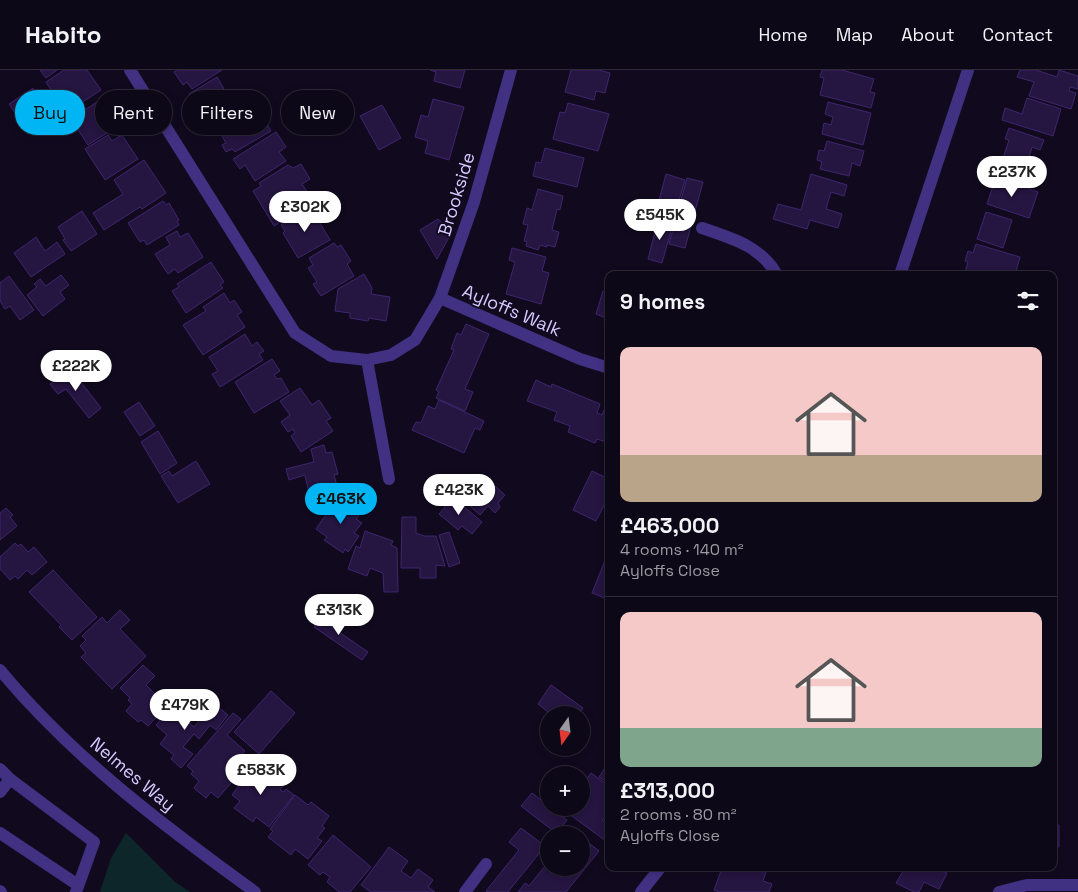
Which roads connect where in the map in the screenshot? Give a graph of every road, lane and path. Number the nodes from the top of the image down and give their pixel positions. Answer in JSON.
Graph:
{"nodes":[{"id":1,"x":130,"y":70,"type":"edge"},
{"id":2,"x":511,"y":70,"type":"edge"},
{"id":3,"x":968,"y":70,"type":"edge"},
{"id":4,"x":702,"y":228,"type":"dead end"},
{"id":5,"x":774,"y":271,"type":"edge"},
{"id":6,"x":901,"y":271,"type":"edge"},
{"id":7,"x":440,"y":298,"type":"junction"},
{"id":8,"x":367,"y":360,"type":"junction"},
{"id":9,"x":605,"y":367,"type":"edge"},
{"id":10,"x":390,"y":480,"type":"dead end"},
{"id":11,"x":0,"y":670,"type":"edge"},
{"id":12,"x":0,"y":769,"type":"edge"},
{"id":13,"x":10,"y":780,"type":"junction"},
{"id":14,"x":0,"y":792,"type":"edge"},
{"id":15,"x":0,"y":833,"type":"edge"},
{"id":16,"x":486,"y":864,"type":"dead end"},
{"id":17,"x":658,"y":871,"type":"edge"},
{"id":18,"x":1078,"y":885,"type":"edge"},
{"id":19,"x":77,"y":889,"type":"edge"},
{"id":20,"x":255,"y":892,"type":"edge"},
{"id":21,"x":465,"y":892,"type":"edge"},
{"id":22,"x":642,"y":892,"type":"edge"},
{"id":23,"x":999,"y":892,"type":"edge"}],
"edges":[{"from":1,"to":8,"type":"street","name":"Ayloffs Walk"},
{"from":2,"to":7,"type":"street","name":"Brookside"},
{"from":3,"to":6,"type":"street"},
{"from":4,"to":5,"type":"street"},
{"from":7,"to":8,"type":"street","name":"Ayloffs Walk"},
{"from":7,"to":9,"type":"street","name":"Ayloffs Walk"},
{"from":8,"to":10,"type":"street"},
{"from":11,"to":20,"type":"street","name":"Nelmes Way"},
{"from":12,"to":13,"type":"street"},
{"from":13,"to":14,"type":"street"},
{"from":13,"to":19,"type":"street"},
{"from":15,"to":19,"type":"street"},
{"from":16,"to":21,"type":"street"},
{"from":17,"to":22,"type":"street"},
{"from":18,"to":23,"type":"street"}]}
